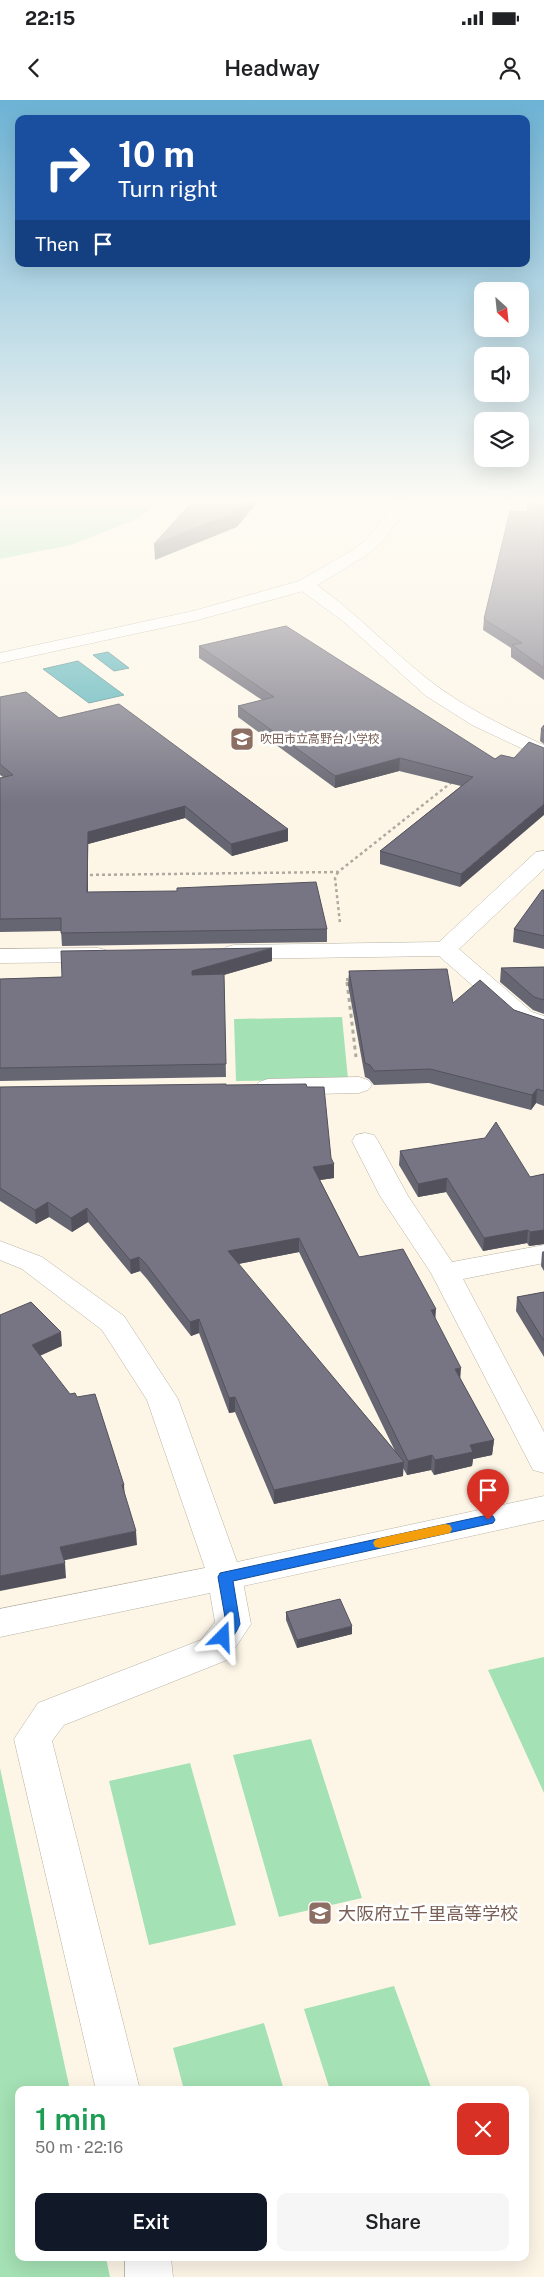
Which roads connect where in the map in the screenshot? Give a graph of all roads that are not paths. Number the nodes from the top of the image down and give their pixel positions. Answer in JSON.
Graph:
{"nodes":[{"id":1,"x":257,"y":600,"type":"edge"},
{"id":2,"x":329,"y":600,"type":"edge"},
{"id":3,"x":0,"y":658,"type":"edge"},
{"id":4,"x":544,"y":753,"type":"edge"},
{"id":5,"x":544,"y":858,"type":"edge"},
{"id":6,"x":520,"y":880,"type":"junction"},
{"id":7,"x":544,"y":885,"type":"edge"},
{"id":8,"x":445,"y":949,"type":"junction"},
{"id":9,"x":216,"y":952,"type":"edge"},
{"id":10,"x":118,"y":954,"type":"edge"},
{"id":11,"x":0,"y":956,"type":"edge"},
{"id":12,"x":544,"y":1025,"type":"edge"},
{"id":13,"x":359,"y":1085,"type":"dead end"},
{"id":14,"x":250,"y":1087,"type":"edge"},
{"id":15,"x":365,"y":1141,"type":"dead end"},
{"id":16,"x":0,"y":1250,"type":"edge"},
{"id":17,"x":544,"y":1254,"type":"edge"},
{"id":18,"x":445,"y":1273,"type":"junction"},
{"id":19,"x":544,"y":1462,"type":"edge"},
{"id":20,"x":544,"y":1508,"type":"edge"},
{"id":21,"x":225,"y":1577,"type":"junction"},
{"id":22,"x":0,"y":1623,"type":"edge"},
{"id":23,"x":117,"y":2086,"type":"edge"},
{"id":24,"x":148,"y":2261,"type":"edge"},
{"id":25,"x":149,"y":2277,"type":"edge"}],
"edges":[{"from":1,"to":3,"type":"street"},
{"from":2,"to":4,"type":"street"},
{"from":5,"to":6,"type":"street"},
{"from":6,"to":7,"type":"street"},
{"from":6,"to":8,"type":"street"},
{"from":8,"to":9,"type":"street"},
{"from":8,"to":12,"type":"street"},
{"from":10,"to":11,"type":"street"},
{"from":13,"to":14,"type":"street"},
{"from":15,"to":18,"type":"street"},
{"from":16,"to":21,"type":"street"},
{"from":17,"to":18,"type":"street"},
{"from":18,"to":19,"type":"street"},
{"from":20,"to":21,"type":"street"},
{"from":21,"to":22,"type":"street"},
{"from":21,"to":23,"type":"street"},
{"from":24,"to":25,"type":"street"}]}
